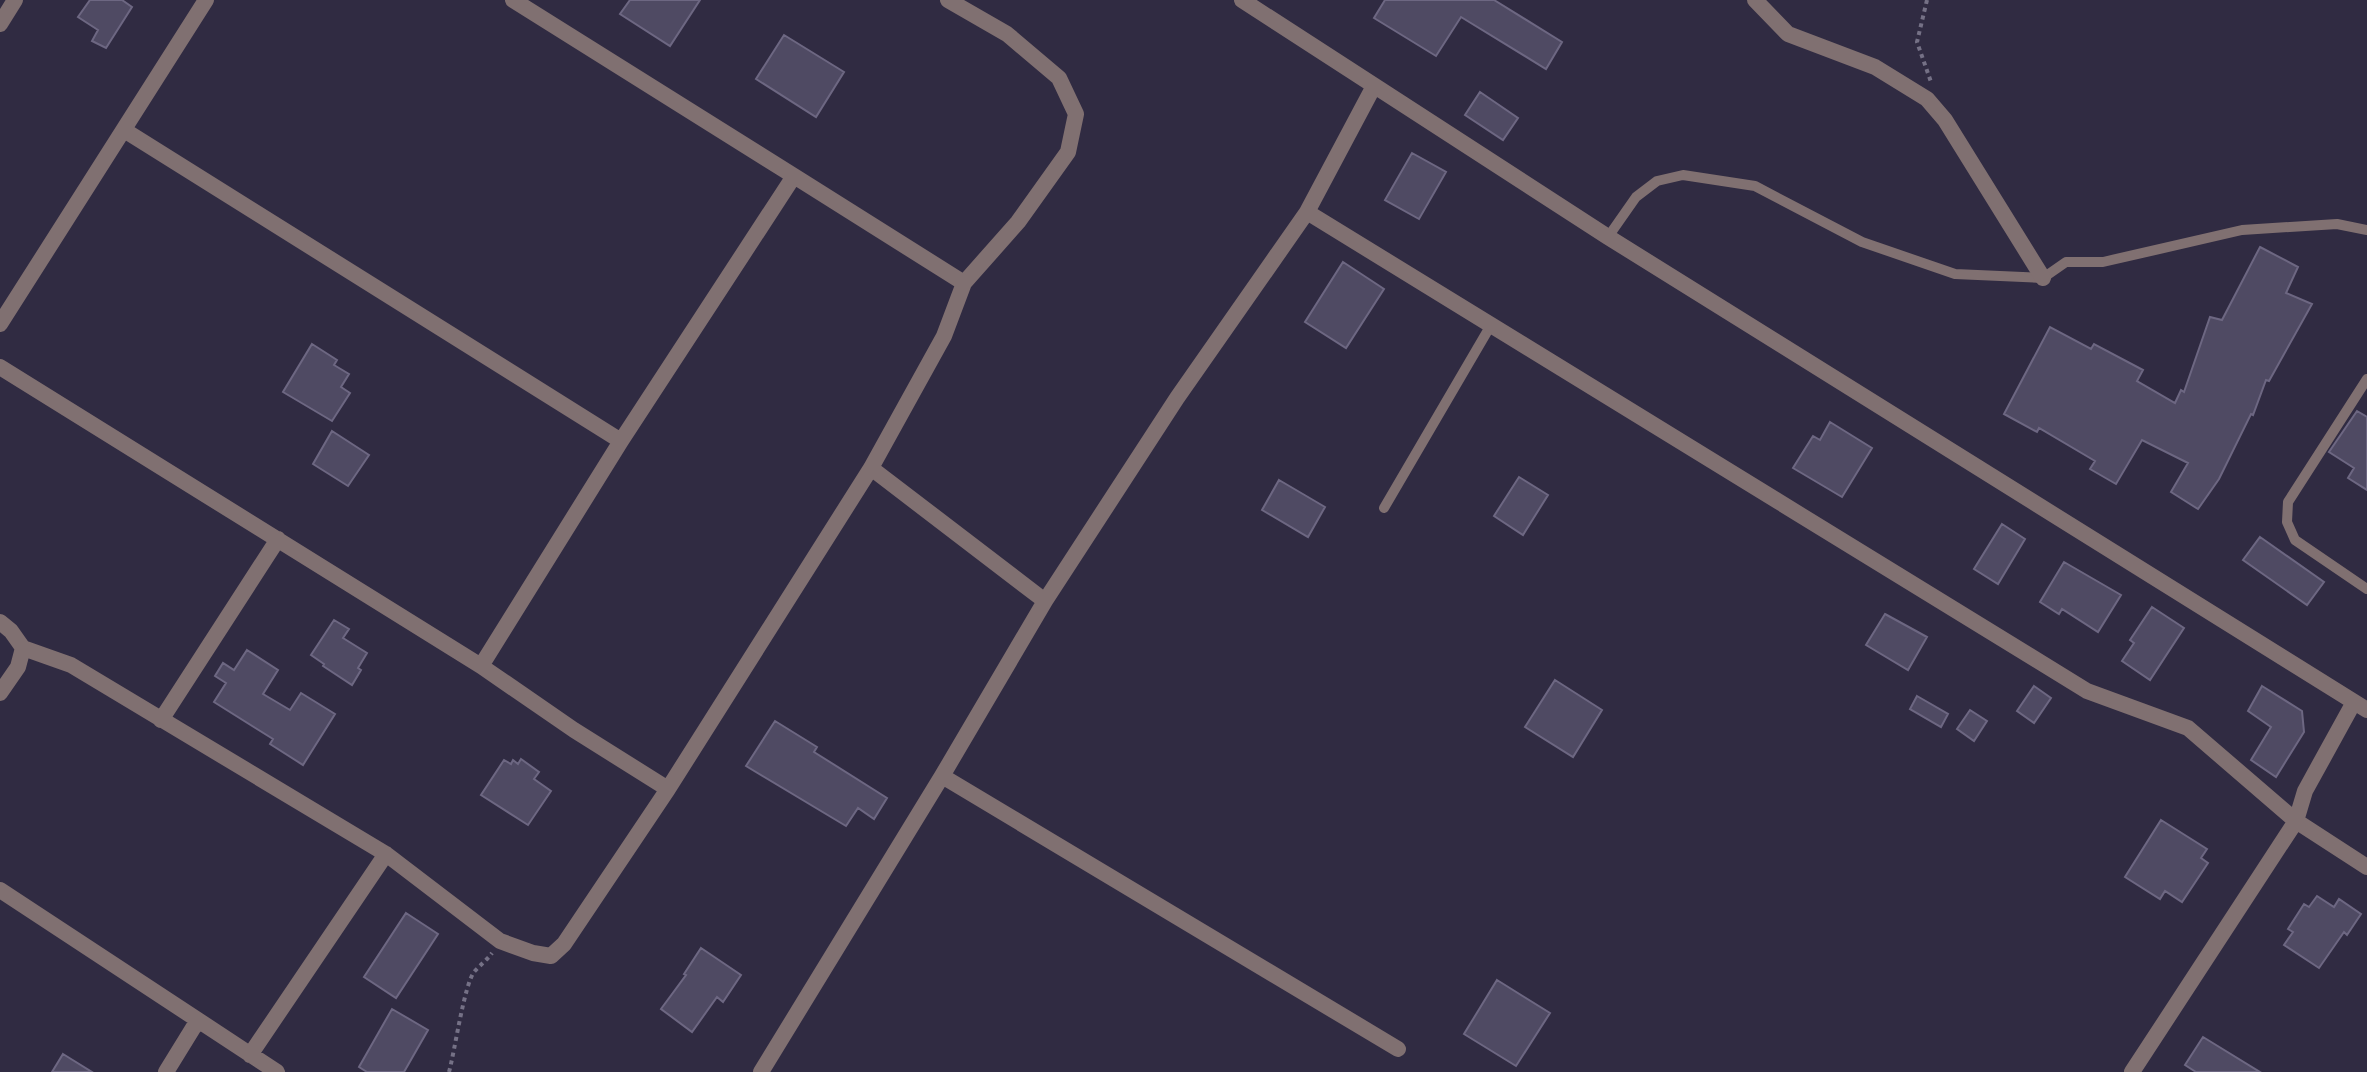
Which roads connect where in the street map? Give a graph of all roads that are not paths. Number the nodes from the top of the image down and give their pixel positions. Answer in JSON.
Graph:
{"nodes":[{"id":1,"x":15,"y":0,"type":"edge"},
{"id":2,"x":206,"y":0,"type":"edge"},
{"id":3,"x":513,"y":0,"type":"edge"},
{"id":4,"x":948,"y":0,"type":"edge"},
{"id":5,"x":1242,"y":0,"type":"edge"},
{"id":6,"x":1755,"y":0,"type":"edge"},
{"id":7,"x":0,"y":24,"type":"edge"},
{"id":8,"x":1374,"y":86,"type":"junction"},
{"id":9,"x":124,"y":130,"type":"junction"},
{"id":10,"x":794,"y":176,"type":"junction"},
{"id":11,"x":1307,"y":212,"type":"junction"},
{"id":12,"x":2367,"y":230,"type":"edge"},
{"id":13,"x":1608,"y":237,"type":"junction"},
{"id":14,"x":2043,"y":278,"type":"junction"},
{"id":15,"x":964,"y":283,"type":"junction"},
{"id":16,"x":0,"y":324,"type":"edge"},
{"id":17,"x":1491,"y":325,"type":"junction"},
{"id":18,"x":0,"y":367,"type":"edge"},
{"id":19,"x":2367,"y":379,"type":"edge"},
{"id":20,"x":621,"y":441,"type":"junction"},
{"id":21,"x":871,"y":468,"type":"junction"},
{"id":22,"x":1384,"y":508,"type":"dead end"},
{"id":23,"x":278,"y":539,"type":"junction"},
{"id":24,"x":2367,"y":589,"type":"edge"},
{"id":25,"x":1045,"y":601,"type":"junction"},
{"id":26,"x":0,"y":622,"type":"edge"},
{"id":27,"x":23,"y":648,"type":"junction"},
{"id":28,"x":481,"y":666,"type":"junction"},
{"id":29,"x":0,"y":693,"type":"edge"},
{"id":30,"x":2361,"y":706,"type":"edge"},
{"id":31,"x":161,"y":720,"type":"junction"},
{"id":32,"x":942,"y":776,"type":"junction"},
{"id":33,"x":668,"y":789,"type":"junction"},
{"id":34,"x":2296,"y":821,"type":"junction"},
{"id":35,"x":386,"y":854,"type":"junction"},
{"id":36,"x":2367,"y":867,"type":"edge"},
{"id":37,"x":0,"y":890,"type":"edge"},
{"id":38,"x":198,"y":1020,"type":"junction"},
{"id":39,"x":1398,"y":1049,"type":"dead end"},
{"id":40,"x":250,"y":1055,"type":"junction"},
{"id":41,"x":166,"y":1072,"type":"edge"},
{"id":42,"x":277,"y":1072,"type":"edge"},
{"id":43,"x":761,"y":1072,"type":"edge"},
{"id":44,"x":2132,"y":1072,"type":"edge"}],
"edges":[{"from":1,"to":7,"type":"street"},
{"from":2,"to":9,"type":"street"},
{"from":3,"to":10,"type":"street"},
{"from":4,"to":15,"type":"street"},
{"from":5,"to":8,"type":"street"},
{"from":6,"to":14,"type":"street"},
{"from":8,"to":11,"type":"street"},
{"from":8,"to":13,"type":"street"},
{"from":9,"to":16,"type":"street"},
{"from":9,"to":20,"type":"street"},
{"from":10,"to":15,"type":"street"},
{"from":10,"to":20,"type":"street"},
{"from":11,"to":17,"type":"street"},
{"from":11,"to":25,"type":"street"},
{"from":12,"to":14,"type":"lane"},
{"from":13,"to":14,"type":"lane"},
{"from":13,"to":30,"type":"street"},
{"from":15,"to":21,"type":"street"},
{"from":17,"to":22,"type":"lane"},
{"from":17,"to":34,"type":"street"},
{"from":18,"to":23,"type":"street"},
{"from":19,"to":24,"type":"lane"},
{"from":20,"to":28,"type":"street"},
{"from":21,"to":25,"type":"street"},
{"from":21,"to":33,"type":"street"},
{"from":23,"to":28,"type":"street"},
{"from":23,"to":31,"type":"street"},
{"from":25,"to":32,"type":"street"},
{"from":26,"to":27,"type":"street"},
{"from":27,"to":29,"type":"street"},
{"from":27,"to":31,"type":"street"},
{"from":28,"to":33,"type":"street"},
{"from":30,"to":34,"type":"street"},
{"from":31,"to":35,"type":"street"},
{"from":32,"to":39,"type":"street"},
{"from":32,"to":43,"type":"street"},
{"from":33,"to":35,"type":"street"},
{"from":34,"to":36,"type":"street"},
{"from":34,"to":44,"type":"street"},
{"from":35,"to":40,"type":"street"},
{"from":37,"to":38,"type":"street"},
{"from":38,"to":40,"type":"street"},
{"from":38,"to":41,"type":"street"},
{"from":40,"to":42,"type":"street"}]}
